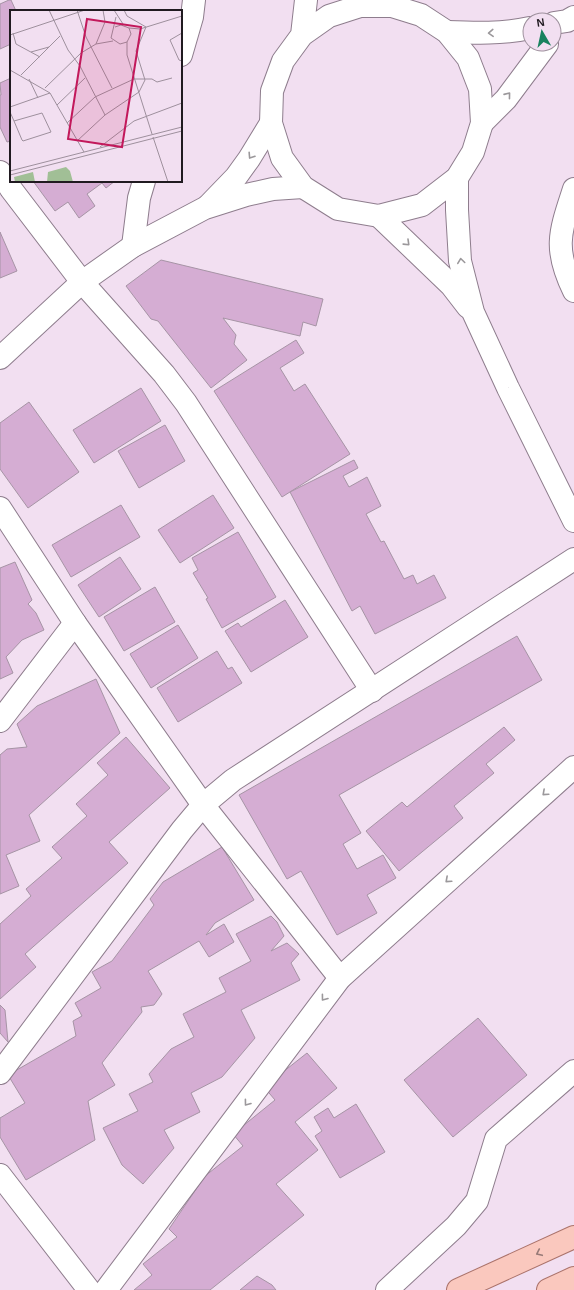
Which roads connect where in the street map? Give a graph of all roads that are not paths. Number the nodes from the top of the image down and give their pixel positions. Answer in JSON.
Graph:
{"nodes":[{"id":1,"x":194,"y":0,"type":"edge"},
{"id":2,"x":306,"y":0,"type":"edge"},
{"id":3,"x":388,"y":3,"type":"edge"},
{"id":4,"x":522,"y":30,"type":"edge"},
{"id":5,"x":447,"y":32,"type":"junction"},
{"id":6,"x":302,"y":35,"type":"junction"},
{"id":7,"x":182,"y":52,"type":"edge"},
{"id":8,"x":541,"y":52,"type":"edge"},
{"id":9,"x":271,"y":123,"type":"junction"},
{"id":10,"x":482,"y":123,"type":"junction"},
{"id":11,"x":0,"y":172,"type":"edge"},
{"id":12,"x":457,"y":178,"type":"junction"},
{"id":13,"x":144,"y":182,"type":"edge"},
{"id":14,"x":303,"y":187,"type":"junction"},
{"id":15,"x":574,"y":189,"type":"edge"},
{"id":16,"x":205,"y":208,"type":"junction"},
{"id":17,"x":379,"y":216,"type":"junction"},
{"id":18,"x":133,"y":246,"type":"junction"},
{"id":19,"x":82,"y":282,"type":"junction"},
{"id":20,"x":574,"y":291,"type":"edge"},
{"id":21,"x":473,"y":312,"type":"junction"},
{"id":22,"x":0,"y":358,"type":"edge"},
{"id":23,"x":0,"y":508,"type":"edge"},
{"id":24,"x":574,"y":521,"type":"edge"},
{"id":25,"x":574,"y":559,"type":"edge"},
{"id":26,"x":74,"y":623,"type":"junction"},
{"id":27,"x":372,"y":691,"type":"junction"},
{"id":28,"x":0,"y":722,"type":"edge"},
{"id":29,"x":574,"y":767,"type":"edge"},
{"id":30,"x":203,"y":805,"type":"junction"},
{"id":31,"x":340,"y":978,"type":"junction"},
{"id":32,"x":574,"y":1071,"type":"edge"},
{"id":33,"x":0,"y":1073,"type":"edge"},
{"id":34,"x":0,"y":1175,"type":"edge"},
{"id":35,"x":574,"y":1237,"type":"edge"},
{"id":36,"x":574,"y":1278,"type":"edge"},
{"id":37,"x":89,"y":1290,"type":"edge"},
{"id":38,"x":106,"y":1290,"type":"edge"},
{"id":39,"x":387,"y":1290,"type":"edge"},
{"id":40,"x":458,"y":1290,"type":"edge"},
{"id":41,"x":548,"y":1290,"type":"edge"}],
"edges":[{"from":1,"to":7,"type":"street"},
{"from":2,"to":6,"type":"street"},
{"from":3,"to":5,"type":"street"},
{"from":3,"to":6,"type":"street"},
{"from":4,"to":5,"type":"street","one_way":true},
{"from":5,"to":10,"type":"street"},
{"from":6,"to":9,"type":"street"},
{"from":10,"to":8,"type":"street","one_way":true},
{"from":9,"to":14,"type":"street"},
{"from":9,"to":16,"type":"street","one_way":true},
{"from":10,"to":12,"type":"street"},
{"from":11,"to":19,"type":"street"},
{"from":12,"to":17,"type":"street"},
{"from":21,"to":12,"type":"street","one_way":true},
{"from":13,"to":18,"type":"street"},
{"from":14,"to":16,"type":"street"},
{"from":14,"to":17,"type":"street"},
{"from":15,"to":20,"type":"street"},
{"from":16,"to":18,"type":"street"},
{"from":17,"to":21,"type":"street","one_way":true},
{"from":18,"to":19,"type":"street"},
{"from":19,"to":22,"type":"street"},
{"from":19,"to":27,"type":"street"},
{"from":21,"to":24,"type":"street"},
{"from":23,"to":26,"type":"street"},
{"from":25,"to":27,"type":"street"},
{"from":26,"to":28,"type":"street"},
{"from":26,"to":30,"type":"street"},
{"from":27,"to":30,"type":"street"},
{"from":29,"to":31,"type":"street","one_way":true},
{"from":30,"to":31,"type":"street"},
{"from":30,"to":33,"type":"street"},
{"from":31,"to":38,"type":"street","one_way":true},
{"from":32,"to":39,"type":"street"},
{"from":34,"to":37,"type":"street"},
{"from":35,"to":40,"type":"main road","one_way":true},
{"from":36,"to":41,"type":"main road"}]}
